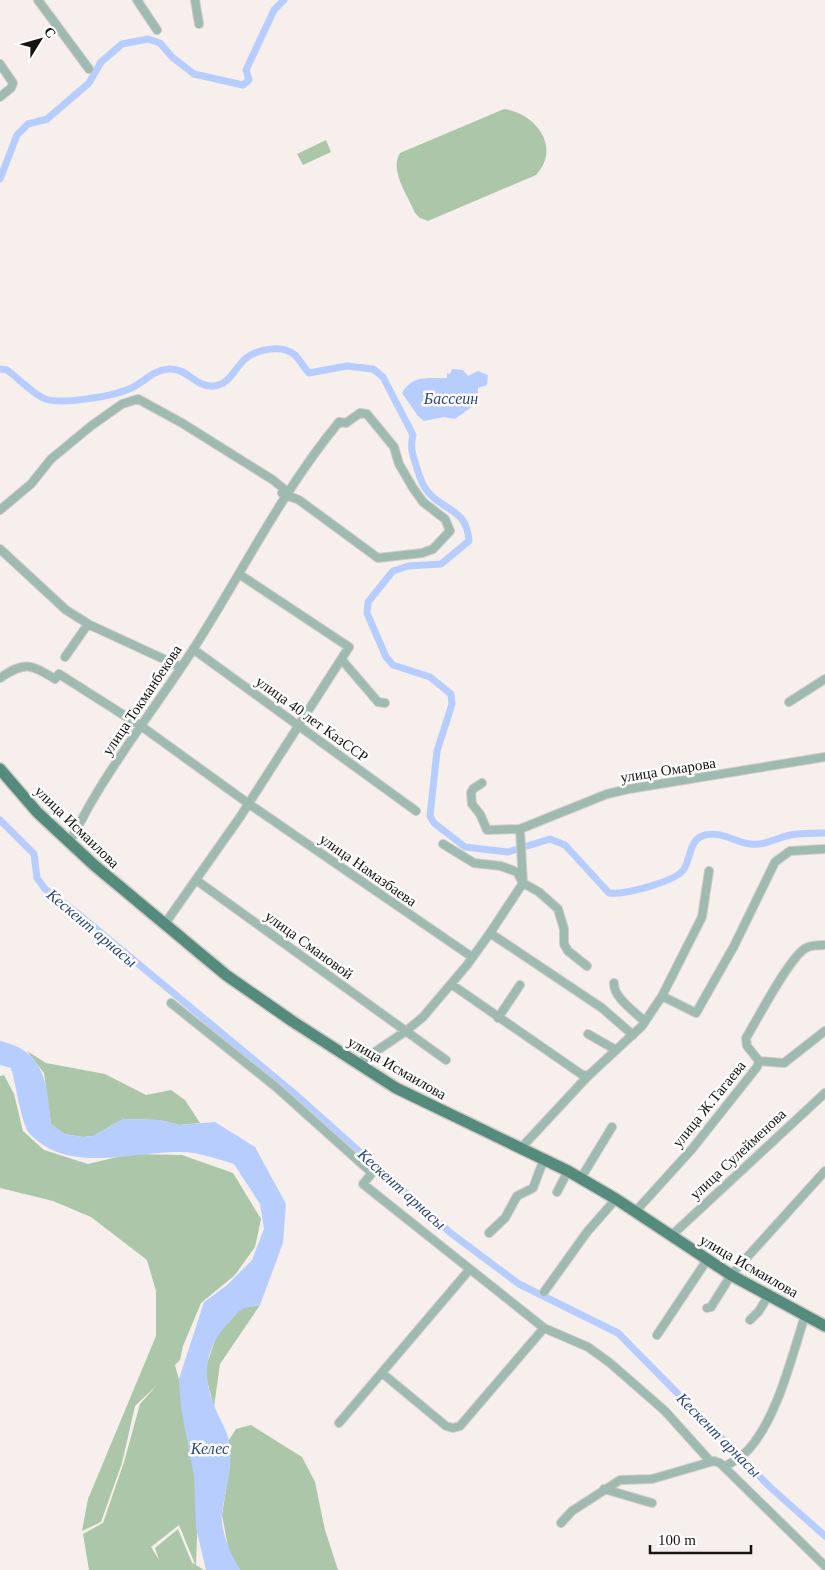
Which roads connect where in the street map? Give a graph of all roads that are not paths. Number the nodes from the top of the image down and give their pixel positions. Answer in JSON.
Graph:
{"nodes":[{"id":1,"x":38,"y":0,"type":"edge"},
{"id":2,"x":137,"y":0,"type":"edge"},
{"id":3,"x":195,"y":0,"type":"edge"},
{"id":4,"x":199,"y":24,"type":"dead end"},
{"id":5,"x":157,"y":30,"type":"dead end"},
{"id":6,"x":0,"y":64,"type":"edge"},
{"id":7,"x":89,"y":69,"type":"dead end"},
{"id":8,"x":0,"y":97,"type":"edge"},
{"id":9,"x":284,"y":494,"type":"junction"},
{"id":10,"x":0,"y":510,"type":"edge"},
{"id":11,"x":0,"y":549,"type":"edge"},
{"id":12,"x":239,"y":574,"type":"junction"},
{"id":13,"x":88,"y":624,"type":"junction"},
{"id":14,"x":193,"y":649,"type":"junction"},
{"id":15,"x":65,"y":657,"type":"dead end"},
{"id":16,"x":342,"y":660,"type":"junction"},
{"id":17,"x":181,"y":668,"type":"junction"},
{"id":18,"x":0,"y":678,"type":"edge"},
{"id":19,"x":825,"y":679,"type":"edge"},
{"id":20,"x":789,"y":702,"type":"dead end"},
{"id":21,"x":386,"y":703,"type":"dead end"},
{"id":22,"x":141,"y":726,"type":"junction"},
{"id":23,"x":298,"y":727,"type":"junction"},
{"id":24,"x":825,"y":757,"type":"edge"},
{"id":25,"x":0,"y":769,"type":"edge"},
{"id":26,"x":482,"y":783,"type":"dead end"},
{"id":27,"x":249,"y":804,"type":"junction"},
{"id":28,"x":416,"y":810,"type":"dead end"},
{"id":29,"x":520,"y":829,"type":"junction"},
{"id":30,"x":69,"y":842,"type":"junction"},
{"id":31,"x":443,"y":844,"type":"dead end"},
{"id":32,"x":825,"y":849,"type":"edge"},
{"id":33,"x":709,"y":871,"type":"dead end"},
{"id":34,"x":196,"y":880,"type":"junction"},
{"id":35,"x":523,"y":884,"type":"junction"},
{"id":36,"x":164,"y":925,"type":"junction"},
{"id":37,"x":490,"y":933,"type":"junction"},
{"id":38,"x":825,"y":945,"type":"edge"},
{"id":39,"x":472,"y":957,"type":"junction"},
{"id":40,"x":587,"y":966,"type":"dead end"},
{"id":41,"x":614,"y":983,"type":"dead end"},
{"id":42,"x":451,"y":984,"type":"junction"},
{"id":43,"x":520,"y":985,"type":"dead end"},
{"id":44,"x":662,"y":996,"type":"junction"},
{"id":45,"x":171,"y":1003,"type":"dead end"},
{"id":46,"x":498,"y":1018,"type":"junction"},
{"id":47,"x":645,"y":1022,"type":"junction"},
{"id":48,"x":825,"y":1031,"type":"edge"},
{"id":49,"x":406,"y":1032,"type":"junction"},
{"id":50,"x":588,"y":1034,"type":"dead end"},
{"id":51,"x":633,"y":1035,"type":"junction"},
{"id":52,"x":616,"y":1050,"type":"junction"},
{"id":53,"x":446,"y":1060,"type":"dead end"},
{"id":54,"x":759,"y":1061,"type":"junction"},
{"id":55,"x":357,"y":1064,"type":"junction"},
{"id":56,"x":588,"y":1076,"type":"junction"},
{"id":57,"x":825,"y":1093,"type":"edge"},
{"id":58,"x":612,"y":1127,"type":"dead end"},
{"id":59,"x":521,"y":1148,"type":"junction"},
{"id":60,"x":544,"y":1159,"type":"junction"},
{"id":61,"x":568,"y":1171,"type":"junction"},
{"id":62,"x":825,"y":1171,"type":"edge"},
{"id":63,"x":581,"y":1178,"type":"junction"},
{"id":64,"x":557,"y":1192,"type":"dead end"},
{"id":65,"x":616,"y":1199,"type":"junction"},
{"id":66,"x":635,"y":1212,"type":"junction"},
{"id":67,"x":489,"y":1233,"type":"dead end"},
{"id":68,"x":671,"y":1236,"type":"junction"},
{"id":69,"x":708,"y":1260,"type":"junction"},
{"id":70,"x":470,"y":1269,"type":"junction"},
{"id":71,"x":731,"y":1276,"type":"junction"},
{"id":72,"x":544,"y":1292,"type":"dead end"},
{"id":73,"x":768,"y":1296,"type":"junction"},
{"id":74,"x":706,"y":1308,"type":"dead end"},
{"id":75,"x":805,"y":1316,"type":"junction"},
{"id":76,"x":750,"y":1320,"type":"dead end"},
{"id":77,"x":825,"y":1326,"type":"edge"},
{"id":78,"x":544,"y":1328,"type":"junction"},
{"id":79,"x":657,"y":1335,"type":"dead end"},
{"id":80,"x":382,"y":1373,"type":"junction"},
{"id":81,"x":339,"y":1423,"type":"dead end"},
{"id":82,"x":710,"y":1462,"type":"junction"},
{"id":83,"x":724,"y":1467,"type":"junction"},
{"id":84,"x":604,"y":1489,"type":"junction"},
{"id":85,"x":652,"y":1503,"type":"dead end"},
{"id":86,"x":561,"y":1523,"type":"dead end"},
{"id":87,"x":825,"y":1566,"type":"edge"}],
"edges":[{"from":1,"to":7,"type":"street"},
{"from":2,"to":5,"type":"street"},
{"from":3,"to":4,"type":"street"},
{"from":6,"to":8,"type":"street"},
{"from":9,"to":9,"type":"street","name":"улица Токманбекова"},
{"from":9,"to":10,"type":"street","name":"улица Токманбекова"},
{"from":9,"to":12,"type":"street","name":"улица Токманбекова"},
{"from":11,"to":13,"type":"street"},
{"from":12,"to":14,"type":"street","name":"улица Токманбекова"},
{"from":12,"to":16,"type":"street"},
{"from":13,"to":15,"type":"street"},
{"from":13,"to":17,"type":"street"},
{"from":14,"to":17,"type":"street","name":"улица Токманбекова"},
{"from":14,"to":23,"type":"street","name":"улица 40 лет КазССР"},
{"from":16,"to":21,"type":"street"},
{"from":16,"to":23,"type":"street"},
{"from":17,"to":22,"type":"street","name":"улица Токманбекова"},
{"from":18,"to":22,"type":"street","name":"улица Намазбаева"},
{"from":19,"to":20,"type":"street"},
{"from":22,"to":27,"type":"street","name":"улица Намазбаева"},
{"from":22,"to":30,"type":"street","name":"улица Токманбекова"},
{"from":23,"to":27,"type":"street"},
{"from":23,"to":28,"type":"street","name":"улица 40 лет КазССР"},
{"from":24,"to":29,"type":"street","name":"улица Омарова"},
{"from":25,"to":30,"type":"main road","name":"улица Исмаилова"},
{"from":26,"to":29,"type":"street","name":"улица Омарова"},
{"from":27,"to":34,"type":"street"},
{"from":27,"to":39,"type":"street","name":"улица Намазбаева"},
{"from":29,"to":35,"type":"street"},
{"from":30,"to":36,"type":"main road","name":"улица Исмаилова"},
{"from":31,"to":35,"type":"street"},
{"from":32,"to":44,"type":"street"},
{"from":33,"to":44,"type":"street"},
{"from":34,"to":36,"type":"street"},
{"from":34,"to":49,"type":"street","name":"улица Смановой"},
{"from":35,"to":37,"type":"street"},
{"from":35,"to":40,"type":"street"},
{"from":36,"to":55,"type":"main road","name":"улица Исмаилова"},
{"from":37,"to":39,"type":"street"},
{"from":37,"to":51,"type":"street"},
{"from":38,"to":54,"type":"street","name":"улица Ж.Тагаева"},
{"from":39,"to":42,"type":"street"},
{"from":41,"to":47,"type":"street"},
{"from":42,"to":46,"type":"street"},
{"from":42,"to":49,"type":"street"},
{"from":43,"to":46,"type":"street"},
{"from":44,"to":47,"type":"street"},
{"from":45,"to":70,"type":"street"},
{"from":46,"to":56,"type":"street"},
{"from":47,"to":51,"type":"street"},
{"from":48,"to":54,"type":"street"},
{"from":49,"to":53,"type":"street","name":"улица Смановой"},
{"from":49,"to":55,"type":"street"},
{"from":50,"to":52,"type":"street"},
{"from":51,"to":52,"type":"street"},
{"from":52,"to":56,"type":"street"},
{"from":54,"to":66,"type":"street","name":"улица Ж.Тагаева"},
{"from":55,"to":59,"type":"main road","name":"улица Исмаилова"},
{"from":56,"to":59,"type":"street"},
{"from":57,"to":68,"type":"street","name":"улица Сулейменова"},
{"from":58,"to":63,"type":"street"},
{"from":59,"to":60,"type":"main road","name":"улица Исмаилова"},
{"from":60,"to":61,"type":"main road","name":"улица Исмаилова"},
{"from":60,"to":67,"type":"street"},
{"from":61,"to":63,"type":"main road","name":"улица Исмаилова"},
{"from":61,"to":64,"type":"street"},
{"from":62,"to":71,"type":"street"},
{"from":63,"to":65,"type":"main road","name":"улица Исмаилова"},
{"from":65,"to":66,"type":"main road","name":"улица Исмаилова"},
{"from":65,"to":72,"type":"street"},
{"from":66,"to":68,"type":"main road","name":"улица Исмаилова"},
{"from":68,"to":69,"type":"main road","name":"улица Исмаилова"},
{"from":69,"to":71,"type":"main road","name":"улица Исмаилова"},
{"from":69,"to":79,"type":"street"},
{"from":70,"to":78,"type":"street"},
{"from":70,"to":80,"type":"street"},
{"from":71,"to":73,"type":"main road","name":"улица Исмаилова"},
{"from":71,"to":74,"type":"street"},
{"from":73,"to":75,"type":"main road","name":"улица Исмаилова"},
{"from":73,"to":76,"type":"street"},
{"from":75,"to":77,"type":"main road","name":"улица Исмаилова"},
{"from":75,"to":83,"type":"street"},
{"from":78,"to":80,"type":"street"},
{"from":78,"to":82,"type":"street"},
{"from":80,"to":81,"type":"street"},
{"from":82,"to":83,"type":"street"},
{"from":82,"to":84,"type":"street"},
{"from":83,"to":87,"type":"street"},
{"from":84,"to":85,"type":"street"},
{"from":84,"to":86,"type":"street"}]}
